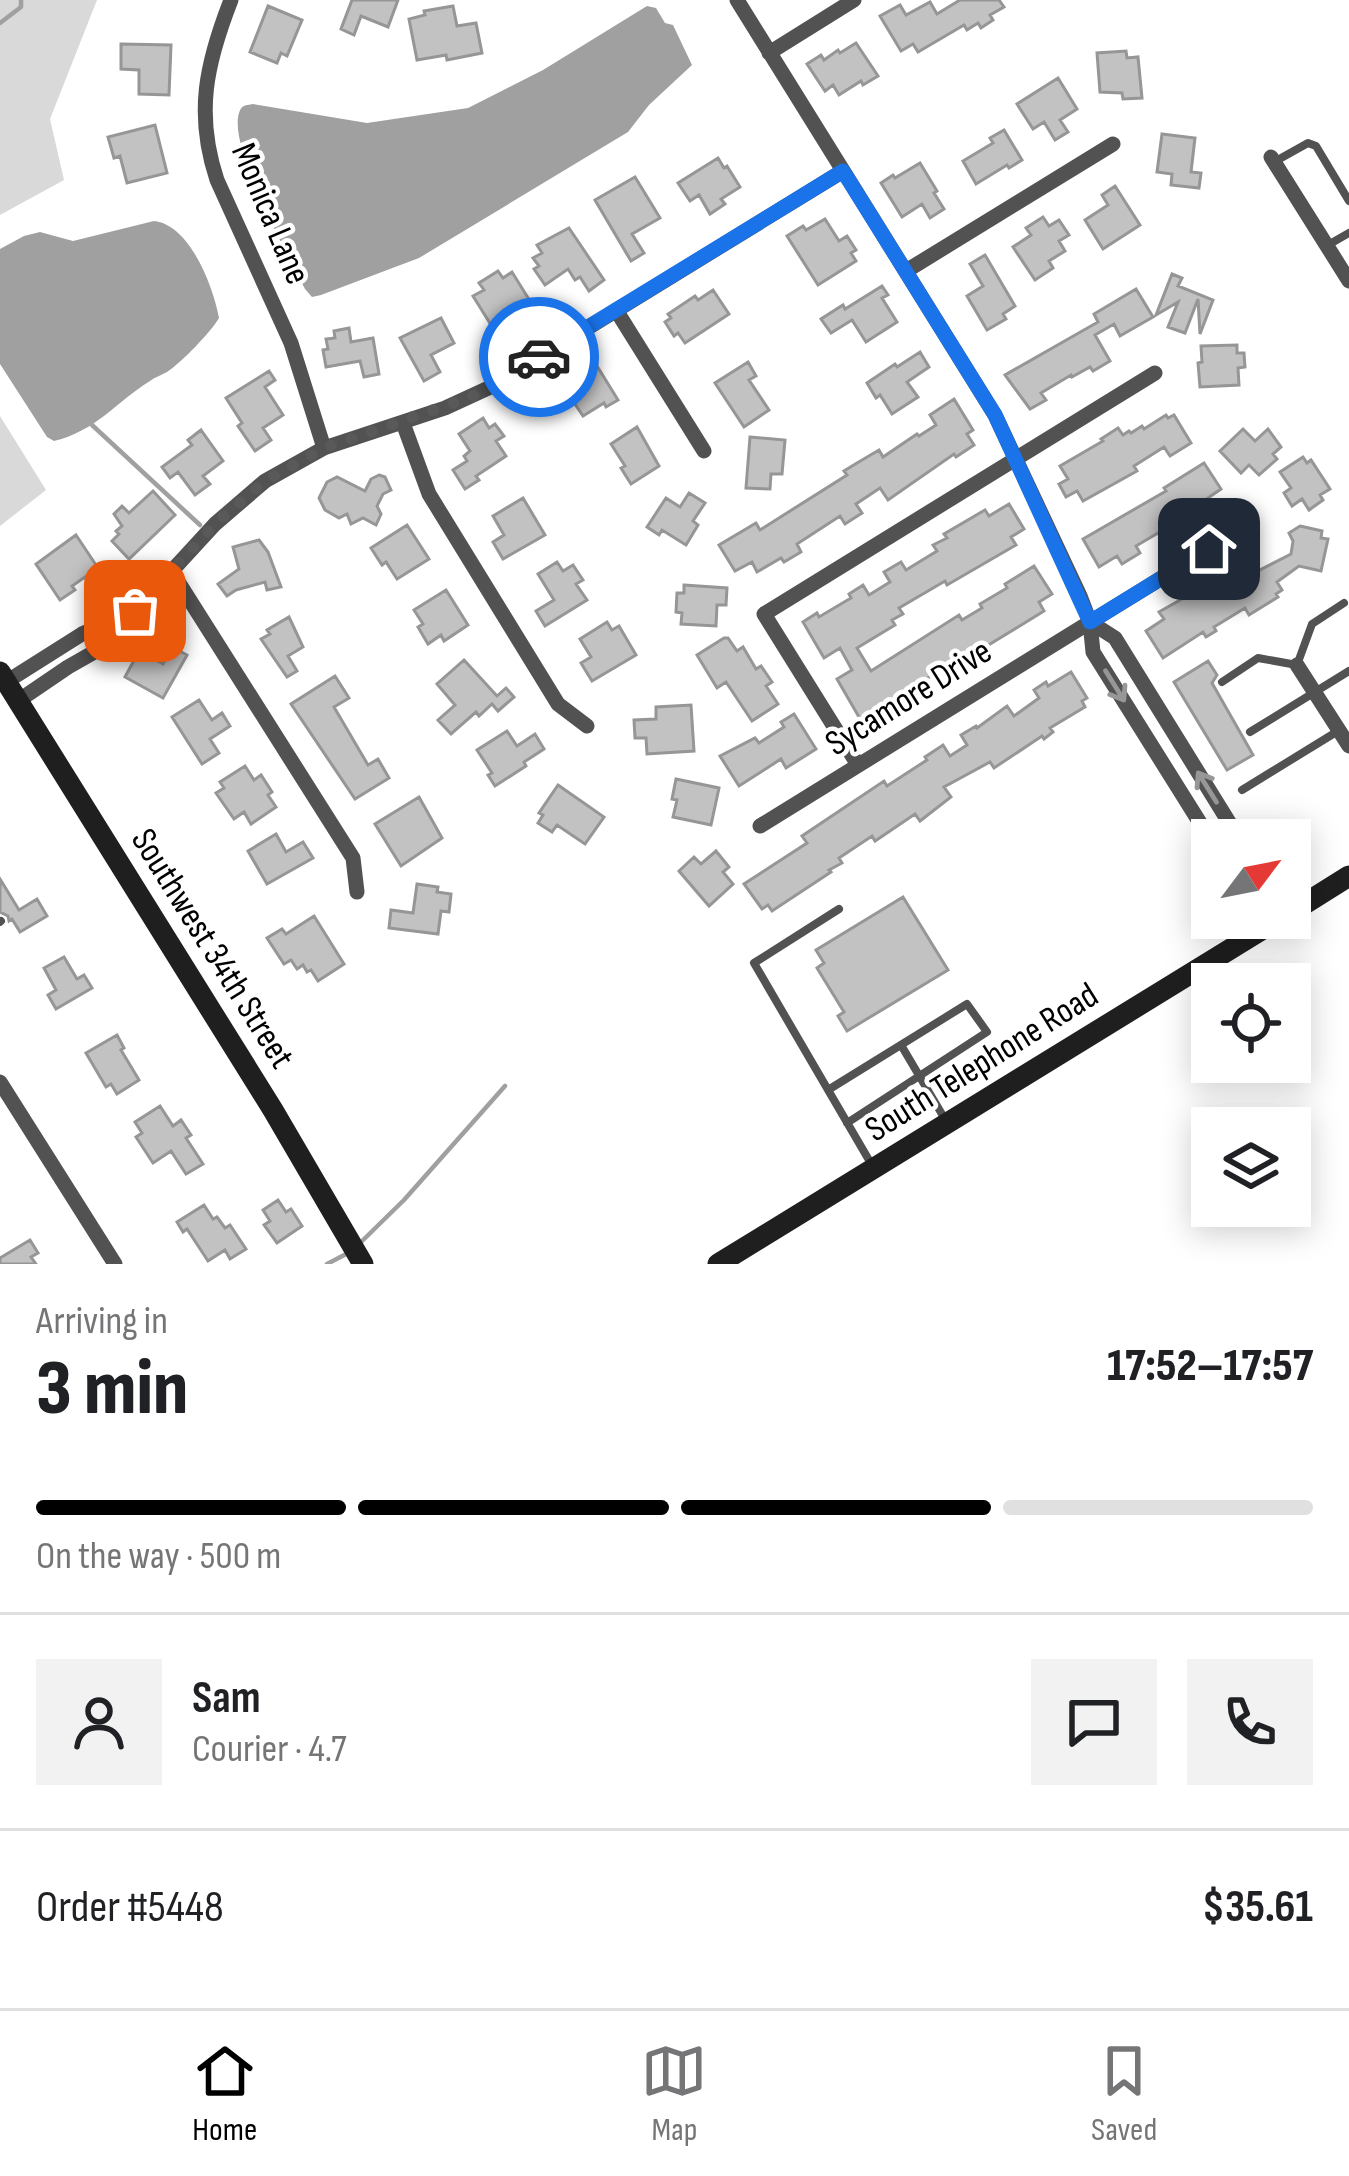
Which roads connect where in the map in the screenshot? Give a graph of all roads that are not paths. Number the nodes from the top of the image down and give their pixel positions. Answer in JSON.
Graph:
{"nodes":[{"id":1,"x":231,"y":0,"type":"edge"},
{"id":2,"x":737,"y":0,"type":"edge"},
{"id":3,"x":854,"y":0,"type":"edge"},
{"id":4,"x":770,"y":53,"type":"junction"},
{"id":5,"x":1113,"y":144,"type":"dead end"},
{"id":6,"x":1273,"y":159,"type":"joint"},
{"id":7,"x":843,"y":171,"type":"junction"},
{"id":8,"x":1349,"y":201,"type":"edge"},
{"id":9,"x":1349,"y":232,"type":"edge"},
{"id":10,"x":1327,"y":246,"type":"junction"},
{"id":11,"x":906,"y":271,"type":"junction"},
{"id":12,"x":1349,"y":280,"type":"edge"},
{"id":13,"x":616,"y":310,"type":"junction"},
{"id":14,"x":1155,"y":373,"type":"dead end"},
{"id":15,"x":403,"y":423,"type":"junction"},
{"id":16,"x":324,"y":448,"type":"junction"},
{"id":17,"x":704,"y":451,"type":"dead end"},
{"id":18,"x":1017,"y":458,"type":"junction"},
{"id":19,"x":1249,"y":524,"type":"dead end"},
{"id":20,"x":172,"y":572,"type":"junction"},
{"id":21,"x":1344,"y":603,"type":"dead end"},
{"id":22,"x":135,"y":611,"type":"junction"},
{"id":23,"x":1090,"y":622,"type":"junction"},
{"id":24,"x":58,"y":650,"type":"junction"},
{"id":25,"x":1298,"y":665,"type":"junction"},
{"id":26,"x":68,"y":667,"type":"junction"},
{"id":27,"x":1349,"y":671,"type":"edge"},
{"id":28,"x":1222,"y":682,"type":"dead end"},
{"id":29,"x":8,"y":685,"type":"edge"},
{"id":30,"x":1315,"y":692,"type":"junction"},
{"id":31,"x":587,"y":726,"type":"dead end"},
{"id":32,"x":1250,"y":732,"type":"dead end"},
{"id":33,"x":1173,"y":733,"type":"junction"},
{"id":34,"x":1346,"y":738,"type":"edge"},
{"id":35,"x":1153,"y":746,"type":"junction"},
{"id":36,"x":858,"y":765,"type":"junction"},
{"id":37,"x":1241,"y":790,"type":"dead end"},
{"id":38,"x":1198,"y":819,"type":"edge"},
{"id":39,"x":1227,"y":819,"type":"edge"},
{"id":40,"x":760,"y":826,"type":"dead end"},
{"id":41,"x":1349,"y":876,"type":"edge"},
{"id":42,"x":357,"y":892,"type":"dead end"},
{"id":43,"x":1311,"y":900,"type":"edge"},
{"id":44,"x":838,"y":909,"type":"dead end"},
{"id":45,"x":1240,"y":939,"type":"edge"},
{"id":46,"x":901,"y":1045,"type":"junction"},
{"id":47,"x":920,"y":1077,"type":"junction"},
{"id":48,"x":0,"y":1082,"type":"edge"},
{"id":49,"x":828,"y":1090,"type":"junction"},
{"id":50,"x":847,"y":1123,"type":"junction"},
{"id":51,"x":947,"y":1123,"type":"junction"},
{"id":52,"x":874,"y":1168,"type":"junction"},
{"id":53,"x":115,"y":1264,"type":"edge"},
{"id":54,"x":363,"y":1264,"type":"edge"},
{"id":55,"x":718,"y":1264,"type":"edge"}],
"edges":[{"from":1,"to":16,"type":"street","name":"Monica Lane"},
{"from":2,"to":4,"type":"street"},
{"from":3,"to":4,"type":"street"},
{"from":4,"to":7,"type":"street"},
{"from":5,"to":11,"type":"street"},
{"from":6,"to":8,"type":"lane"},
{"from":6,"to":10,"type":"street"},
{"from":7,"to":11,"type":"street"},
{"from":7,"to":13,"type":"street"},
{"from":9,"to":10,"type":"lane"},
{"from":10,"to":12,"type":"street"},
{"from":11,"to":18,"type":"street"},
{"from":13,"to":15,"type":"street"},
{"from":13,"to":17,"type":"street"},
{"from":14,"to":18,"type":"street"},
{"from":15,"to":16,"type":"street"},
{"from":15,"to":31,"type":"street"},
{"from":16,"to":20,"type":"street"},
{"from":18,"to":23,"type":"street"},
{"from":18,"to":36,"type":"street"},
{"from":19,"to":23,"type":"street","name":"Sycamore Drive"},
{"from":20,"to":22,"type":"street"},
{"from":20,"to":42,"type":"street"},
{"from":21,"to":25,"type":"lane"},
{"from":22,"to":24,"type":"street"},
{"from":22,"to":26,"type":"street"},
{"from":23,"to":33,"type":"street"},
{"from":23,"to":35,"type":"street","one_way":true},
{"from":23,"to":36,"type":"street","name":"Sycamore Drive"},
{"from":24,"to":26,"type":"street"},
{"from":24,"to":29,"type":"street"},
{"from":25,"to":28,"type":"lane"},
{"from":25,"to":30,"type":"street"},
{"from":26,"to":29,"type":"street"},
{"from":27,"to":30,"type":"lane"},
{"from":29,"to":54,"type":"main road","name":"Southwest 34th Street"},
{"from":30,"to":32,"type":"lane"},
{"from":30,"to":34,"type":"street"},
{"from":33,"to":35,"type":"lane"},
{"from":39,"to":33,"type":"street","one_way":true},
{"from":34,"to":37,"type":"lane"},
{"from":35,"to":38,"type":"street"},
{"from":36,"to":40,"type":"street","name":"Sycamore Drive"},
{"from":41,"to":43,"type":"main road"},
{"from":44,"to":49,"type":"lane"},
{"from":45,"to":51,"type":"main road","name":"South Telephone Road"},
{"from":46,"to":47,"type":"lane"},
{"from":46,"to":47,"type":"lane"},
{"from":46,"to":49,"type":"lane"},
{"from":47,"to":50,"type":"lane"},
{"from":47,"to":51,"type":"lane"},
{"from":48,"to":53,"type":"street"},
{"from":49,"to":50,"type":"lane"},
{"from":50,"to":52,"type":"lane"},
{"from":51,"to":52,"type":"main road","name":"South Telephone Road"},
{"from":52,"to":55,"type":"main road","name":"South Telephone Road"}]}
